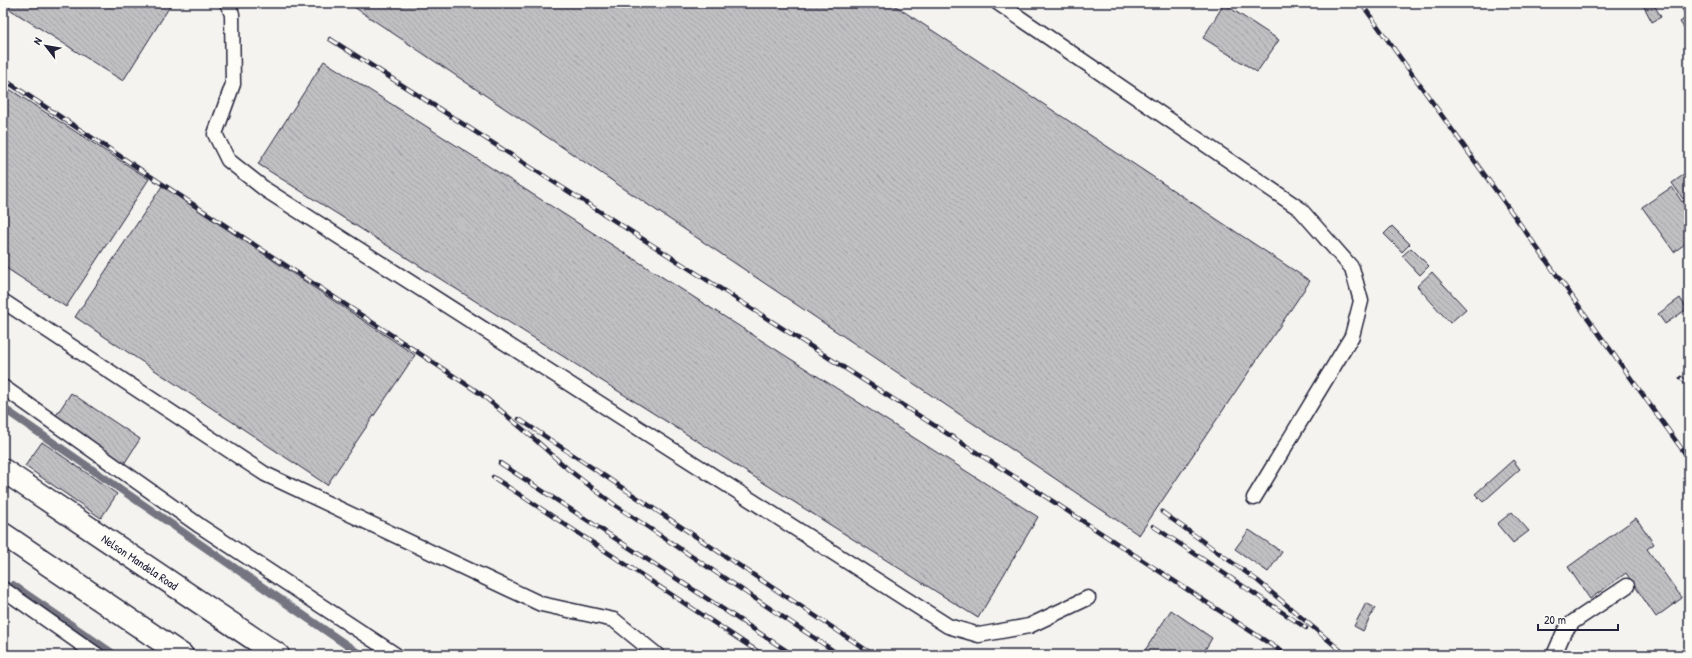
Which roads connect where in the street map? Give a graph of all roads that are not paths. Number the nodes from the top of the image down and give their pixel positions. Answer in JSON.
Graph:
{"nodes":[{"id":1,"x":227,"y":3,"type":"edge"},
{"id":2,"x":998,"y":3,"type":"edge"},
{"id":3,"x":3,"y":301,"type":"edge"},
{"id":4,"x":3,"y":387,"type":"edge"},
{"id":5,"x":3,"y":470,"type":"edge"},
{"id":6,"x":1254,"y":498,"type":"dead end"},
{"id":7,"x":3,"y":534,"type":"edge"},
{"id":8,"x":1627,"y":586,"type":"dead end"},
{"id":9,"x":3,"y":589,"type":"edge"},
{"id":10,"x":1088,"y":598,"type":"dead end"},
{"id":11,"x":97,"y":655,"type":"edge"},
{"id":12,"x":182,"y":655,"type":"edge"},
{"id":13,"x":278,"y":655,"type":"edge"},
{"id":14,"x":396,"y":655,"type":"edge"},
{"id":15,"x":657,"y":655,"type":"edge"},
{"id":16,"x":1554,"y":655,"type":"edge"}],
"edges":[{"from":1,"to":10,"type":"lane"},
{"from":2,"to":6,"type":"lane"},
{"from":3,"to":15,"type":"lane"},
{"from":4,"to":14,"type":"lane"},
{"from":5,"to":13,"type":"main road","name":"Nelson Mandela Road"},
{"from":7,"to":12,"type":"main road"},
{"from":8,"to":16,"type":"lane"},
{"from":9,"to":11,"type":"lane"}]}
